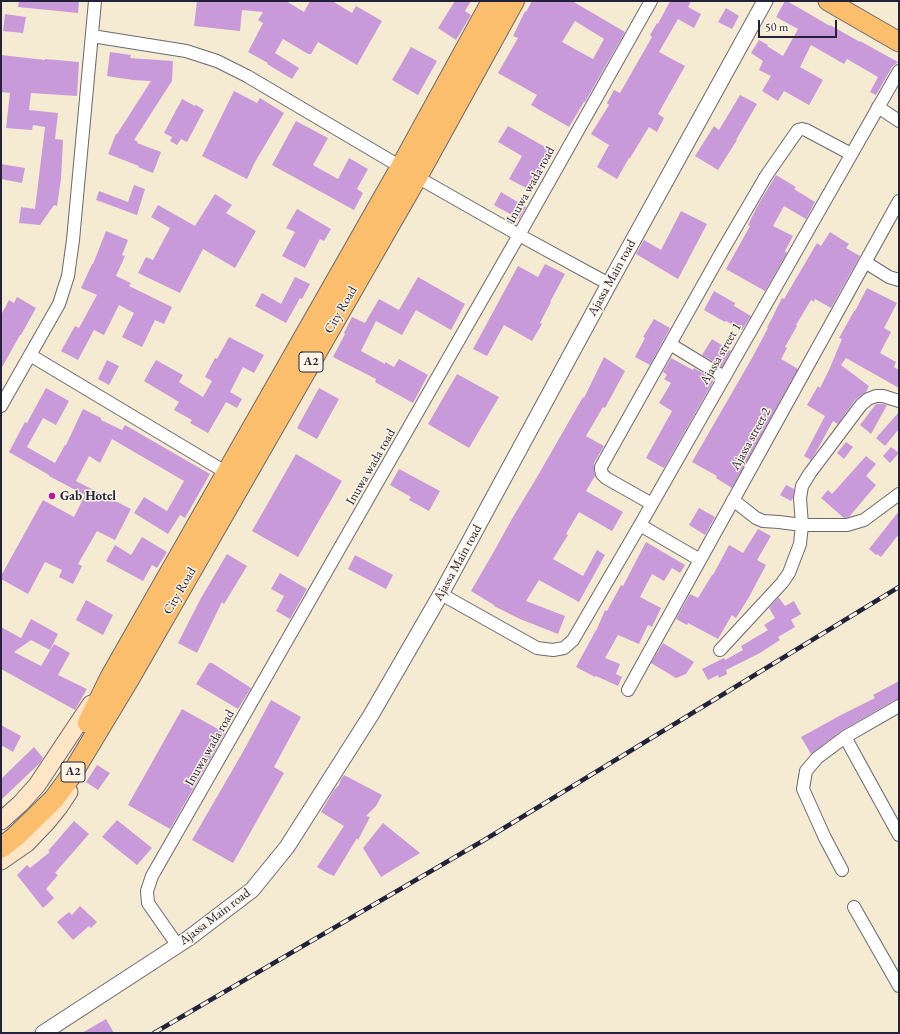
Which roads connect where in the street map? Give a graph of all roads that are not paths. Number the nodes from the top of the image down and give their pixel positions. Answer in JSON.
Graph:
{"nodes":[{"id":1,"x":95,"y":1,"type":"edge"},
{"id":2,"x":492,"y":1,"type":"edge"},
{"id":3,"x":514,"y":1,"type":"edge"},
{"id":4,"x":651,"y":1,"type":"edge"},
{"id":5,"x":765,"y":1,"type":"edge"},
{"id":6,"x":828,"y":1,"type":"edge"},
{"id":7,"x":854,"y":1,"type":"edge"},
{"id":8,"x":899,"y":27,"type":"edge"},
{"id":9,"x":92,"y":36,"type":"junction"},
{"id":10,"x":899,"y":42,"type":"edge"},
{"id":11,"x":899,"y":70,"type":"edge"},
{"id":12,"x":878,"y":107,"type":"junction"},
{"id":13,"x":899,"y":121,"type":"edge"},
{"id":14,"x":851,"y":154,"type":"junction"},
{"id":15,"x":409,"y":172,"type":"junction"},
{"id":16,"x":899,"y":201,"type":"edge"},
{"id":17,"x":519,"y":235,"type":"junction"},
{"id":18,"x":865,"y":262,"type":"junction"},
{"id":19,"x":899,"y":280,"type":"edge"},
{"id":20,"x":609,"y":284,"type":"junction"},
{"id":21,"x":670,"y":344,"type":"junction"},
{"id":22,"x":30,"y":355,"type":"junction"},
{"id":23,"x":724,"y":377,"type":"junction"},
{"id":24,"x":899,"y":401,"type":"edge"},
{"id":25,"x":1,"y":406,"type":"edge"},
{"id":26,"x":227,"y":473,"type":"junction"},
{"id":27,"x":899,"y":494,"type":"edge"},
{"id":28,"x":733,"y":500,"type":"junction"},
{"id":29,"x":652,"y":504,"type":"junction"},
{"id":30,"x":640,"y":525,"type":"junction"},
{"id":31,"x":802,"y":525,"type":"junction"},
{"id":32,"x":700,"y":560,"type":"junction"},
{"id":33,"x":441,"y":594,"type":"junction"},
{"id":34,"x":720,"y":650,"type":"dead end"},
{"id":35,"x":120,"y":679,"type":"junction"},
{"id":36,"x":628,"y":690,"type":"dead end"},
{"id":37,"x":899,"y":706,"type":"edge"},
{"id":38,"x":845,"y":737,"type":"junction"},
{"id":39,"x":32,"y":815,"type":"junction"},
{"id":40,"x":1,"y":821,"type":"edge"},
{"id":41,"x":1,"y":835,"type":"edge"},
{"id":42,"x":899,"y":835,"type":"edge"},
{"id":43,"x":1,"y":848,"type":"edge"},
{"id":44,"x":1,"y":861,"type":"edge"},
{"id":45,"x":842,"y":870,"type":"dead end"},
{"id":46,"x":854,"y":907,"type":"dead end"},
{"id":47,"x":178,"y":946,"type":"junction"},
{"id":48,"x":899,"y":986,"type":"edge"},
{"id":49,"x":43,"y":1033,"type":"edge"}],
"edges":[{"from":1,"to":9,"type":"street"},
{"from":2,"to":15,"type":"highway","name":"City Road","number":"A2"},
{"from":3,"to":15,"type":"highway","name":"City Road","number":"A2"},
{"from":4,"to":17,"type":"street","name":"Inuwa wada road"},
{"from":5,"to":20,"type":"street","name":"Ajassa Main road"},
{"from":6,"to":10,"type":"main road"},
{"from":7,"to":8,"type":"main road"},
{"from":9,"to":15,"type":"street"},
{"from":9,"to":22,"type":"street"},
{"from":11,"to":12,"type":"street","name":"Ajassa street 1"},
{"from":12,"to":13,"type":"street"},
{"from":12,"to":14,"type":"street","name":"Ajassa street 1"},
{"from":14,"to":21,"type":"street"},
{"from":14,"to":23,"type":"street","name":"Ajassa street 1"},
{"from":15,"to":17,"type":"street"},
{"from":15,"to":26,"type":"highway","name":"City Road","number":"A2"},
{"from":15,"to":35,"type":"highway","name":"City Road","number":"A2"},
{"from":16,"to":18,"type":"street","name":"Ajassa street 2"},
{"from":17,"to":20,"type":"street"},
{"from":17,"to":47,"type":"street","name":"Inuwa wada road"},
{"from":18,"to":19,"type":"street"},
{"from":18,"to":28,"type":"street","name":"Ajassa street 2"},
{"from":20,"to":33,"type":"street","name":"Ajassa Main road"},
{"from":21,"to":23,"type":"street"},
{"from":21,"to":29,"type":"street"},
{"from":22,"to":25,"type":"street"},
{"from":22,"to":26,"type":"street"},
{"from":23,"to":29,"type":"street","name":"Ajassa street 1"},
{"from":24,"to":31,"type":"street"},
{"from":26,"to":35,"type":"highway","name":"City Road","number":"A2"},
{"from":27,"to":31,"type":"street"},
{"from":28,"to":31,"type":"street"},
{"from":28,"to":32,"type":"street","name":"Ajassa street 2"},
{"from":29,"to":30,"type":"street","name":"Ajassa street 1"},
{"from":30,"to":32,"type":"street"},
{"from":30,"to":33,"type":"street","name":"Ajassa street 1"},
{"from":31,"to":34,"type":"street"},
{"from":32,"to":36,"type":"street","name":"Ajassa street 2"},
{"from":33,"to":47,"type":"street","name":"Ajassa Main road"},
{"from":35,"to":39,"type":"highway","name":"City Road","number":"A2"},
{"from":35,"to":40,"type":"main road","name":"City Road","number":"A2"},
{"from":35,"to":44,"type":"main road","name":"City Road","number":"A2"},
{"from":37,"to":38,"type":"street"},
{"from":38,"to":42,"type":"street"},
{"from":38,"to":45,"type":"street"},
{"from":39,"to":41,"type":"highway","number":"A2"},
{"from":39,"to":43,"type":"highway","number":"A2"},
{"from":46,"to":48,"type":"street"},
{"from":47,"to":49,"type":"street","name":"Ajassa Main road"}]}
